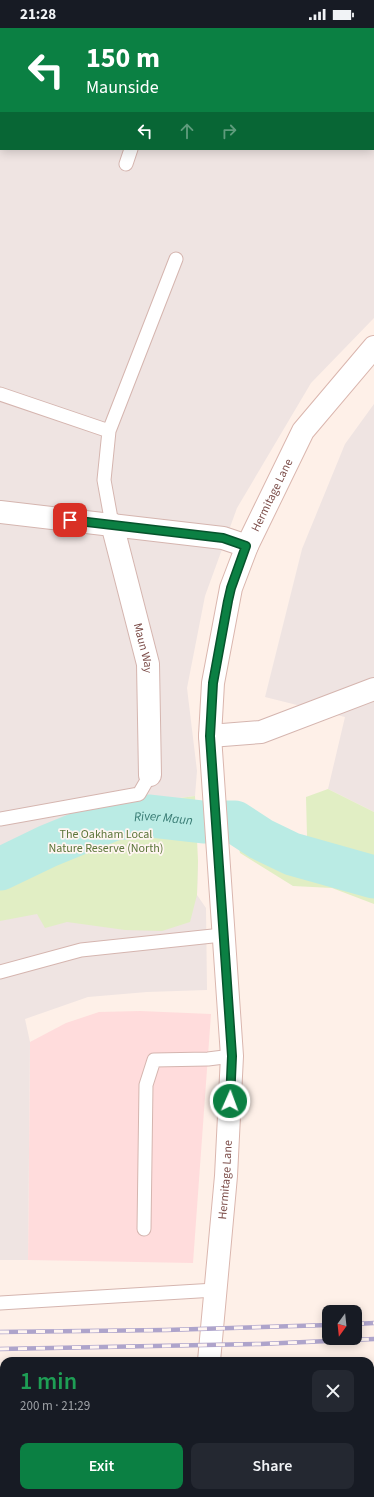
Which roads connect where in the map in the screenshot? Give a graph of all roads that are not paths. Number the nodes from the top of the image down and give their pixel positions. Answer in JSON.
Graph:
{"nodes":[{"id":1,"x":131,"y":150,"type":"edge"},
{"id":2,"x":126,"y":164,"type":"dead end"},
{"id":3,"x":176,"y":259,"type":"dead end"},
{"id":4,"x":374,"y":347,"type":"edge"},
{"id":5,"x":0,"y":394,"type":"edge"},
{"id":6,"x":109,"y":431,"type":"junction"},
{"id":7,"x":0,"y":512,"type":"edge"},
{"id":8,"x":112,"y":524,"type":"junction"},
{"id":9,"x":246,"y":546,"type":"junction"},
{"id":10,"x":374,"y":689,"type":"edge"},
{"id":11,"x":210,"y":736,"type":"junction"},
{"id":12,"x":150,"y":775,"type":"joint"},
{"id":13,"x":0,"y":819,"type":"edge"},
{"id":14,"x":222,"y":934,"type":"junction"},
{"id":15,"x":0,"y":972,"type":"edge"},
{"id":16,"x":232,"y":1056,"type":"junction"},
{"id":17,"x":144,"y":1229,"type":"dead end"},
{"id":18,"x":215,"y":1290,"type":"junction"},
{"id":19,"x":0,"y":1303,"type":"edge"},
{"id":20,"x":209,"y":1357,"type":"edge"}],
"edges":[{"from":1,"to":2,"type":"lane"},
{"from":3,"to":6,"type":"lane"},
{"from":4,"to":9,"type":"street","name":"Hermitage Lane"},
{"from":5,"to":6,"type":"lane"},
{"from":6,"to":8,"type":"lane"},
{"from":7,"to":8,"type":"street"},
{"from":8,"to":9,"type":"street"},
{"from":8,"to":12,"type":"street","name":"Maun Way"},
{"from":9,"to":11,"type":"street","name":"Hermitage Lane"},
{"from":10,"to":11,"type":"street"},
{"from":11,"to":14,"type":"street","name":"Hermitage Lane"},
{"from":12,"to":13,"type":"lane"},
{"from":14,"to":15,"type":"lane"},
{"from":14,"to":16,"type":"street","name":"Hermitage Lane"},
{"from":16,"to":17,"type":"lane"},
{"from":16,"to":18,"type":"street","name":"Hermitage Lane"},
{"from":18,"to":19,"type":"lane"},
{"from":18,"to":20,"type":"street","name":"Hermitage Lane"}]}
